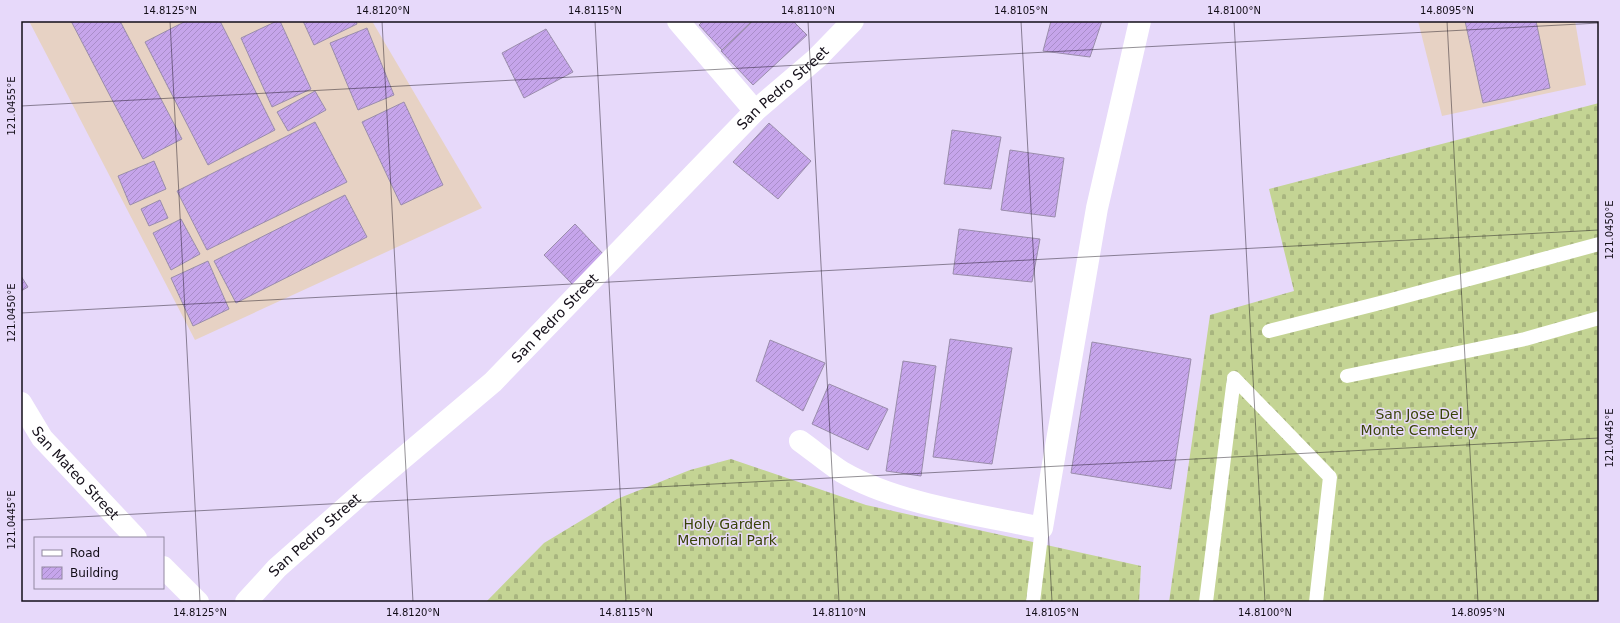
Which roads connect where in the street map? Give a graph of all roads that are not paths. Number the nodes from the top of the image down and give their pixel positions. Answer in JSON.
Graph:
{"nodes":[{"id":1,"x":678,"y":21,"type":"edge"},
{"id":2,"x":853,"y":21,"type":"edge"},
{"id":3,"x":1140,"y":21,"type":"edge"},
{"id":4,"x":755,"y":111,"type":"junction"},
{"id":5,"x":1599,"y":244,"type":"edge"},
{"id":6,"x":1599,"y":318,"type":"edge"},
{"id":7,"x":1269,"y":330,"type":"dead end"},
{"id":8,"x":1347,"y":376,"type":"dead end"},
{"id":9,"x":21,"y":403,"type":"edge"},
{"id":10,"x":800,"y":441,"type":"dead end"},
{"id":11,"x":1042,"y":528,"type":"junction"},
{"id":12,"x":135,"y":537,"type":"edge"},
{"id":13,"x":164,"y":568,"type":"edge"},
{"id":14,"x":198,"y":602,"type":"edge"},
{"id":15,"x":246,"y":602,"type":"edge"},
{"id":16,"x":1033,"y":602,"type":"edge"},
{"id":17,"x":1206,"y":602,"type":"edge"},
{"id":18,"x":1316,"y":602,"type":"edge"}],
"edges":[{"from":1,"to":4,"type":"street"},
{"from":2,"to":4,"type":"street","name":"San Pedro Street"},
{"from":3,"to":11,"type":"street"},
{"from":4,"to":15,"type":"street","name":"San Pedro Street"},
{"from":5,"to":7,"type":"lane"},
{"from":6,"to":8,"type":"lane"},
{"from":9,"to":12,"type":"street","name":"San Mateo Street"},
{"from":10,"to":11,"type":"street"},
{"from":11,"to":16,"type":"lane"},
{"from":13,"to":14,"type":"street"},
{"from":17,"to":18,"type":"lane"}]}
